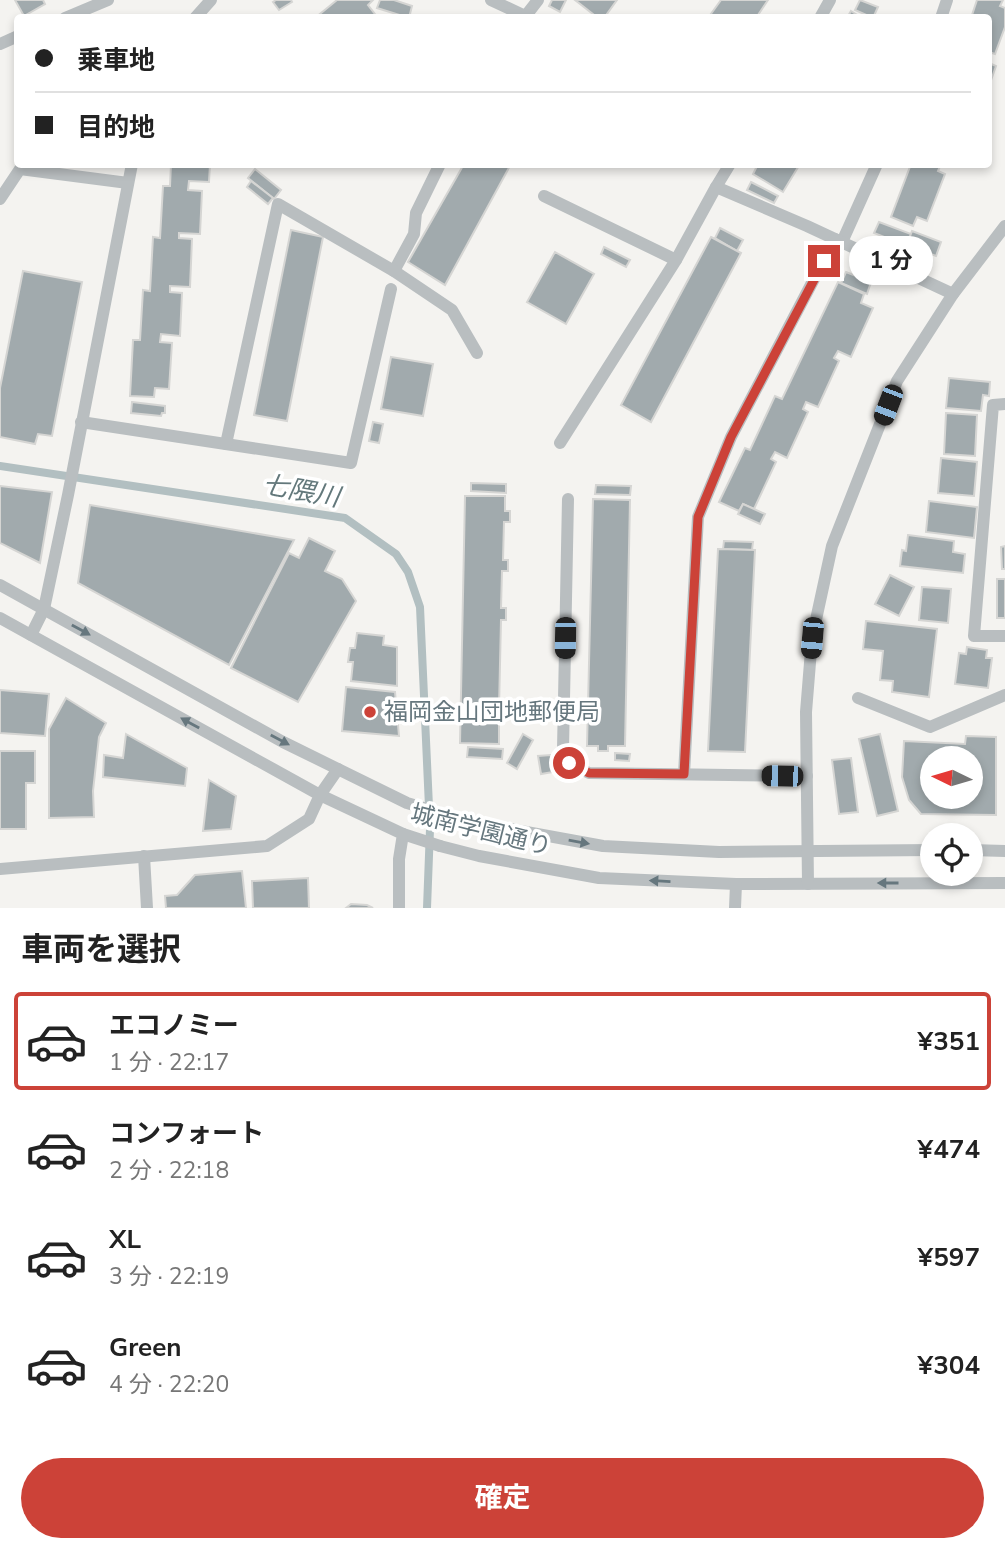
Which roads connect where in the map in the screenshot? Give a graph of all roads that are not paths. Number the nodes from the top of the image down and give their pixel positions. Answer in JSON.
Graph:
{"nodes":[{"id":1,"x":108,"y":0,"type":"edge"},
{"id":2,"x":211,"y":0,"type":"edge"},
{"id":3,"x":491,"y":0,"type":"edge"},
{"id":4,"x":538,"y":0,"type":"edge"},
{"id":5,"x":75,"y":14,"type":"edge"},
{"id":6,"x":199,"y":14,"type":"edge"},
{"id":7,"x":519,"y":14,"type":"edge"},
{"id":8,"x":527,"y":14,"type":"edge"},
{"id":9,"x":131,"y":168,"type":"edge"},
{"id":10,"x":438,"y":168,"type":"edge"},
{"id":11,"x":728,"y":168,"type":"edge"},
{"id":12,"x":875,"y":168,"type":"edge"},
{"id":13,"x":128,"y":183,"type":"junction"},
{"id":14,"x":716,"y":187,"type":"junction"},
{"id":15,"x":544,"y":196,"type":"dead end"},
{"id":16,"x":0,"y":200,"type":"edge"},
{"id":17,"x":1005,"y":226,"type":"edge"},
{"id":18,"x":839,"y":240,"type":"junction"},
{"id":19,"x":676,"y":260,"type":"junction"},
{"id":20,"x":394,"y":271,"type":"junction"},
{"id":21,"x":391,"y":289,"type":"dead end"},
{"id":22,"x":953,"y":293,"type":"junction"},
{"id":23,"x":477,"y":353,"type":"dead end"},
{"id":24,"x":1005,"y":404,"type":"edge"},
{"id":25,"x":81,"y":422,"type":"junction"},
{"id":26,"x":560,"y":443,"type":"dead end"},
{"id":27,"x":226,"y":444,"type":"junction"},
{"id":28,"x":568,"y":499,"type":"dead end"},
{"id":29,"x":0,"y":585,"type":"edge"},
{"id":30,"x":44,"y":609,"type":"junction"},
{"id":31,"x":0,"y":618,"type":"edge"},
{"id":32,"x":31,"y":635,"type":"junction"},
{"id":33,"x":1005,"y":636,"type":"edge"},
{"id":34,"x":1005,"y":695,"type":"edge"},
{"id":35,"x":858,"y":698,"type":"dead end"},
{"id":36,"x":338,"y":769,"type":"junction"},
{"id":37,"x":684,"y":774,"type":"junction"},
{"id":38,"x":807,"y":776,"type":"junction"},
{"id":39,"x":320,"y":795,"type":"junction"},
{"id":40,"x":403,"y":834,"type":"junction"},
{"id":41,"x":920,"y":850,"type":"edge"},
{"id":42,"x":983,"y":850,"type":"edge"},
{"id":43,"x":808,"y":851,"type":"junction"},
{"id":44,"x":1005,"y":851,"type":"edge"},
{"id":45,"x":144,"y":856,"type":"junction"},
{"id":46,"x":0,"y":869,"type":"edge"},
{"id":47,"x":1005,"y":883,"type":"edge"},
{"id":48,"x":736,"y":884,"type":"junction"},
{"id":49,"x":808,"y":884,"type":"junction"},
{"id":50,"x":147,"y":908,"type":"edge"},
{"id":51,"x":399,"y":908,"type":"edge"},
{"id":52,"x":735,"y":908,"type":"edge"}],
"edges":[{"from":1,"to":5,"type":"street"},
{"from":2,"to":6,"type":"street"},
{"from":3,"to":7,"type":"street"},
{"from":4,"to":8,"type":"street"},
{"from":9,"to":13,"type":"street"},
{"from":10,"to":20,"type":"street"},
{"from":11,"to":14,"type":"street"},
{"from":12,"to":18,"type":"street"},
{"from":13,"to":16,"type":"street"},
{"from":13,"to":25,"type":"street"},
{"from":14,"to":18,"type":"street"},
{"from":14,"to":19,"type":"street"},
{"from":15,"to":19,"type":"street"},
{"from":17,"to":22,"type":"street"},
{"from":18,"to":22,"type":"street"},
{"from":18,"to":37,"type":"street"},
{"from":19,"to":26,"type":"street"},
{"from":20,"to":23,"type":"street"},
{"from":20,"to":27,"type":"street"},
{"from":21,"to":27,"type":"street"},
{"from":22,"to":38,"type":"street"},
{"from":24,"to":33,"type":"street"},
{"from":25,"to":27,"type":"street"},
{"from":25,"to":30,"type":"street"},
{"from":28,"to":37,"type":"street"},
{"from":29,"to":30,"type":"street","name":"城南学園通り"},
{"from":30,"to":32,"type":"street"},
{"from":30,"to":36,"type":"street","name":"城南学園通り","one_way":true},
{"from":31,"to":32,"type":"street","name":"城南学園通り"},
{"from":39,"to":32,"type":"street","name":"城南学園通り","one_way":true},
{"from":34,"to":35,"type":"street"},
{"from":36,"to":39,"type":"street"},
{"from":36,"to":43,"type":"street","name":"城南学園通り","one_way":true},
{"from":37,"to":38,"type":"street"},
{"from":38,"to":43,"type":"street"},
{"from":39,"to":40,"type":"street","name":"城南学園通り"},
{"from":39,"to":45,"type":"street"},
{"from":48,"to":40,"type":"street","name":"城南学園通り","one_way":true,"bridge":true},
{"from":40,"to":51,"type":"street"},
{"from":41,"to":43,"type":"street","name":"城南学園通り"},
{"from":42,"to":44,"type":"street"},
{"from":43,"to":49,"type":"street"},
{"from":45,"to":46,"type":"street"},
{"from":45,"to":50,"type":"street"},
{"from":47,"to":49,"type":"street","name":"城南学園通り","one_way":true},
{"from":48,"to":49,"type":"street","name":"城南学園通り"},
{"from":48,"to":52,"type":"street"}]}
